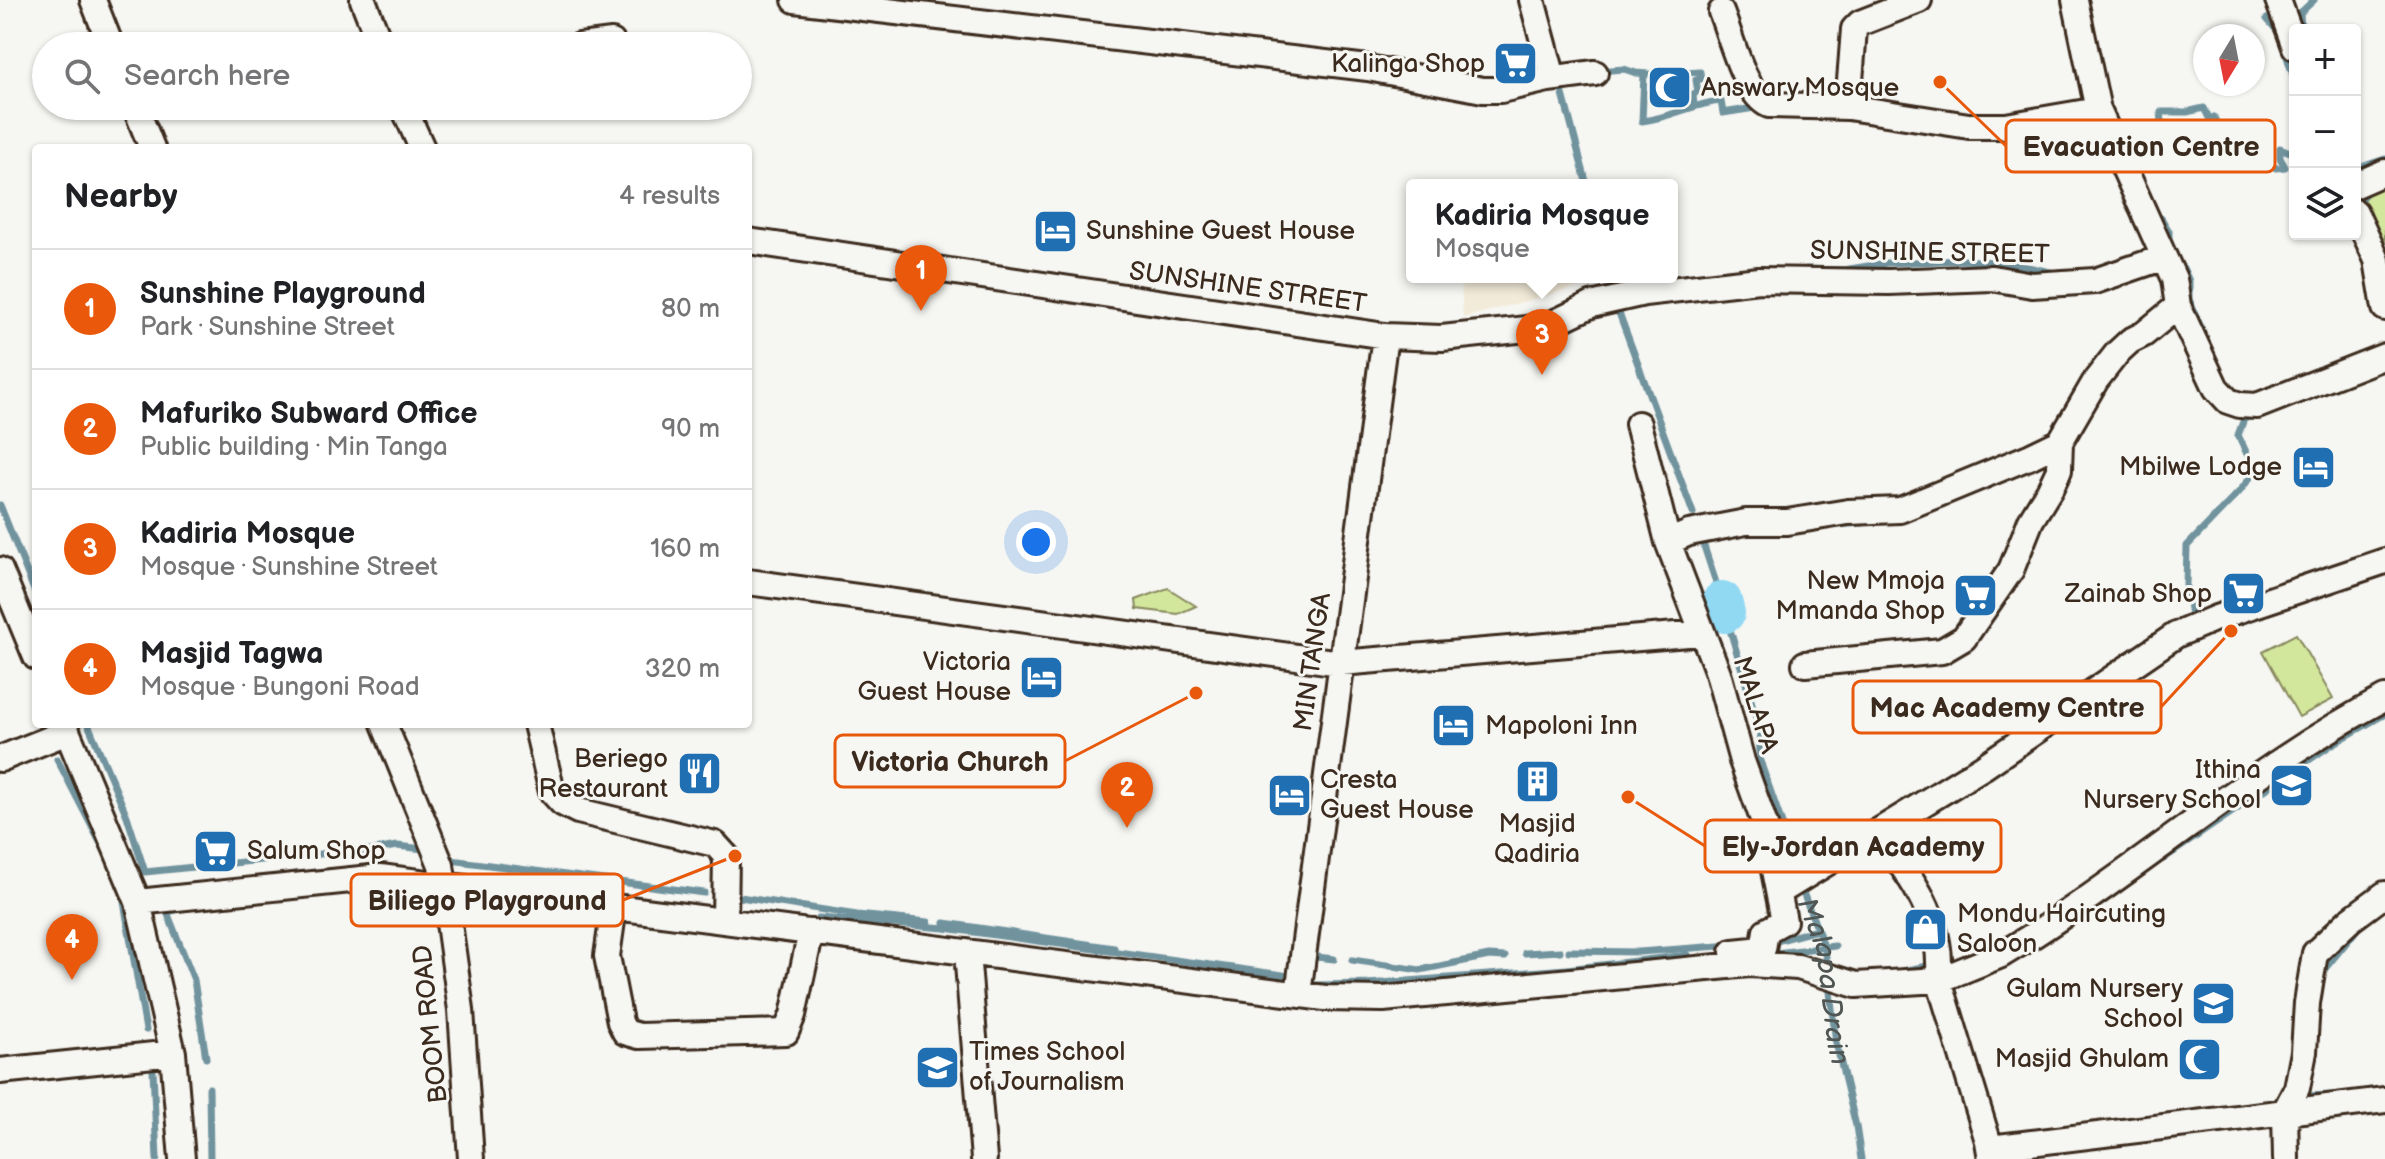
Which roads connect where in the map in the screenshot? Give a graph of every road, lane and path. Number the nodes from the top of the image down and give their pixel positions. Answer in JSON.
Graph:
{"nodes":[{"id":1,"x":93,"y":0,"type":"edge"},
{"id":2,"x":363,"y":0,"type":"edge"},
{"id":3,"x":795,"y":0,"type":"edge"},
{"id":4,"x":1532,"y":0,"type":"edge"},
{"id":5,"x":1919,"y":0,"type":"edge"},
{"id":6,"x":2075,"y":0,"type":"edge"},
{"id":7,"x":2278,"y":0,"type":"edge"},
{"id":8,"x":1721,"y":12,"type":"dead end"},
{"id":9,"x":2289,"y":30,"type":"edge"},
{"id":10,"x":106,"y":32,"type":"edge"},
{"id":11,"x":376,"y":32,"type":"edge"},
{"id":12,"x":1595,"y":73,"type":"dead end"},
{"id":13,"x":1553,"y":78,"type":"junction"},
{"id":14,"x":1848,"y":107,"type":"junction"},
{"id":15,"x":2098,"y":110,"type":"junction"},
{"id":16,"x":141,"y":120,"type":"edge"},
{"id":17,"x":410,"y":120,"type":"edge"},
{"id":18,"x":150,"y":144,"type":"edge"},
{"id":19,"x":420,"y":144,"type":"edge"},
{"id":20,"x":2385,"y":172,"type":"edge"},
{"id":21,"x":2361,"y":182,"type":"edge"},
{"id":22,"x":2361,"y":225,"type":"edge"},
{"id":23,"x":752,"y":242,"type":"edge"},
{"id":24,"x":2162,"y":258,"type":"junction"},
{"id":25,"x":2178,"y":306,"type":"junction"},
{"id":26,"x":2385,"y":308,"type":"edge"},
{"id":27,"x":1385,"y":336,"type":"junction"},
{"id":28,"x":2385,"y":356,"type":"edge"},
{"id":29,"x":1638,"y":424,"type":"dead end"},
{"id":30,"x":2060,"y":442,"type":"junction"},
{"id":31,"x":1668,"y":542,"type":"junction"},
{"id":32,"x":2381,"y":568,"type":"edge"},
{"id":33,"x":0,"y":570,"type":"edge"},
{"id":34,"x":752,"y":583,"type":"edge"},
{"id":35,"x":1700,"y":633,"type":"junction"},
{"id":36,"x":32,"y":647,"type":"edge"},
{"id":37,"x":1341,"y":663,"type":"junction"},
{"id":38,"x":1805,"y":664,"type":"dead end"},
{"id":39,"x":2385,"y":698,"type":"edge"},
{"id":40,"x":65,"y":728,"type":"edge"},
{"id":41,"x":386,"y":728,"type":"edge"},
{"id":42,"x":537,"y":728,"type":"edge"},
{"id":43,"x":0,"y":759,"type":"edge"},
{"id":44,"x":1879,"y":833,"type":"junction"},
{"id":45,"x":444,"y":885,"type":"junction"},
{"id":46,"x":1786,"y":888,"type":"dead end"},
{"id":47,"x":2385,"y":894,"type":"edge"},
{"id":48,"x":138,"y":902,"type":"junction"},
{"id":49,"x":614,"y":907,"type":"junction"},
{"id":50,"x":725,"y":921,"type":"junction"},
{"id":51,"x":811,"y":932,"type":"junction"},
{"id":52,"x":1759,"y":949,"type":"junction"},
{"id":53,"x":967,"y":952,"type":"junction"},
{"id":54,"x":1939,"y":980,"type":"junction"},
{"id":55,"x":1298,"y":994,"type":"junction"},
{"id":56,"x":173,"y":1053,"type":"junction"},
{"id":57,"x":0,"y":1071,"type":"edge"},
{"id":58,"x":2385,"y":1100,"type":"edge"},
{"id":59,"x":2285,"y":1111,"type":"junction"},
{"id":60,"x":1990,"y":1154,"type":"edge"},
{"id":61,"x":182,"y":1159,"type":"edge"},
{"id":62,"x":471,"y":1159,"type":"edge"},
{"id":63,"x":984,"y":1159,"type":"edge"},
{"id":64,"x":2286,"y":1159,"type":"edge"}],
"edges":[{"from":1,"to":10,"type":"street"},
{"from":2,"to":11,"type":"street"},
{"from":3,"to":13,"type":"street"},
{"from":4,"to":13,"type":"street"},
{"from":5,"to":14,"type":"street"},
{"from":6,"to":15,"type":"street"},
{"from":7,"to":9,"type":"street"},
{"from":8,"to":14,"type":"street"},
{"from":12,"to":13,"type":"street"},
{"from":14,"to":15,"type":"street"},
{"from":15,"to":24,"type":"street"},
{"from":16,"to":18,"type":"street"},
{"from":17,"to":19,"type":"street"},
{"from":20,"to":21,"type":"street"},
{"from":22,"to":26,"type":"street"},
{"from":23,"to":27,"type":"street","name":"SUNSHINE STREET"},
{"from":24,"to":25,"type":"street"},
{"from":24,"to":27,"type":"street","name":"SUNSHINE STREET"},
{"from":25,"to":28,"type":"street"},
{"from":25,"to":30,"type":"street"},
{"from":27,"to":37,"type":"street","name":"MIN TANGA"},
{"from":29,"to":31,"type":"street","name":"MALAPA"},
{"from":30,"to":31,"type":"street"},
{"from":30,"to":38,"type":"street"},
{"from":31,"to":35,"type":"street","name":"MALAPA"},
{"from":32,"to":44,"type":"street"},
{"from":33,"to":36,"type":"street"},
{"from":34,"to":37,"type":"street"},
{"from":35,"to":37,"type":"street"},
{"from":35,"to":52,"type":"street","name":"MALAPA"},
{"from":37,"to":55,"type":"street","name":"MIN TANGA"},
{"from":39,"to":54,"type":"street"},
{"from":40,"to":43,"type":"street"},
{"from":40,"to":48,"type":"street"},
{"from":41,"to":45,"type":"street","name":"BOOM ROAD"},
{"from":42,"to":50,"type":"street"},
{"from":44,"to":46,"type":"street"},
{"from":44,"to":54,"type":"street"},
{"from":45,"to":48,"type":"street"},
{"from":45,"to":49,"type":"street"},
{"from":45,"to":62,"type":"street","name":"BOOM ROAD"},
{"from":47,"to":59,"type":"street"},
{"from":48,"to":56,"type":"street"},
{"from":49,"to":50,"type":"street"},
{"from":49,"to":51,"type":"street"},
{"from":50,"to":51,"type":"street"},
{"from":51,"to":53,"type":"street"},
{"from":52,"to":54,"type":"street"},
{"from":52,"to":55,"type":"street"},
{"from":53,"to":55,"type":"street"},
{"from":53,"to":63,"type":"street"},
{"from":54,"to":60,"type":"street"},
{"from":56,"to":57,"type":"street"},
{"from":56,"to":61,"type":"street"},
{"from":58,"to":59,"type":"street"},
{"from":59,"to":60,"type":"street"},
{"from":59,"to":64,"type":"street"}]}
